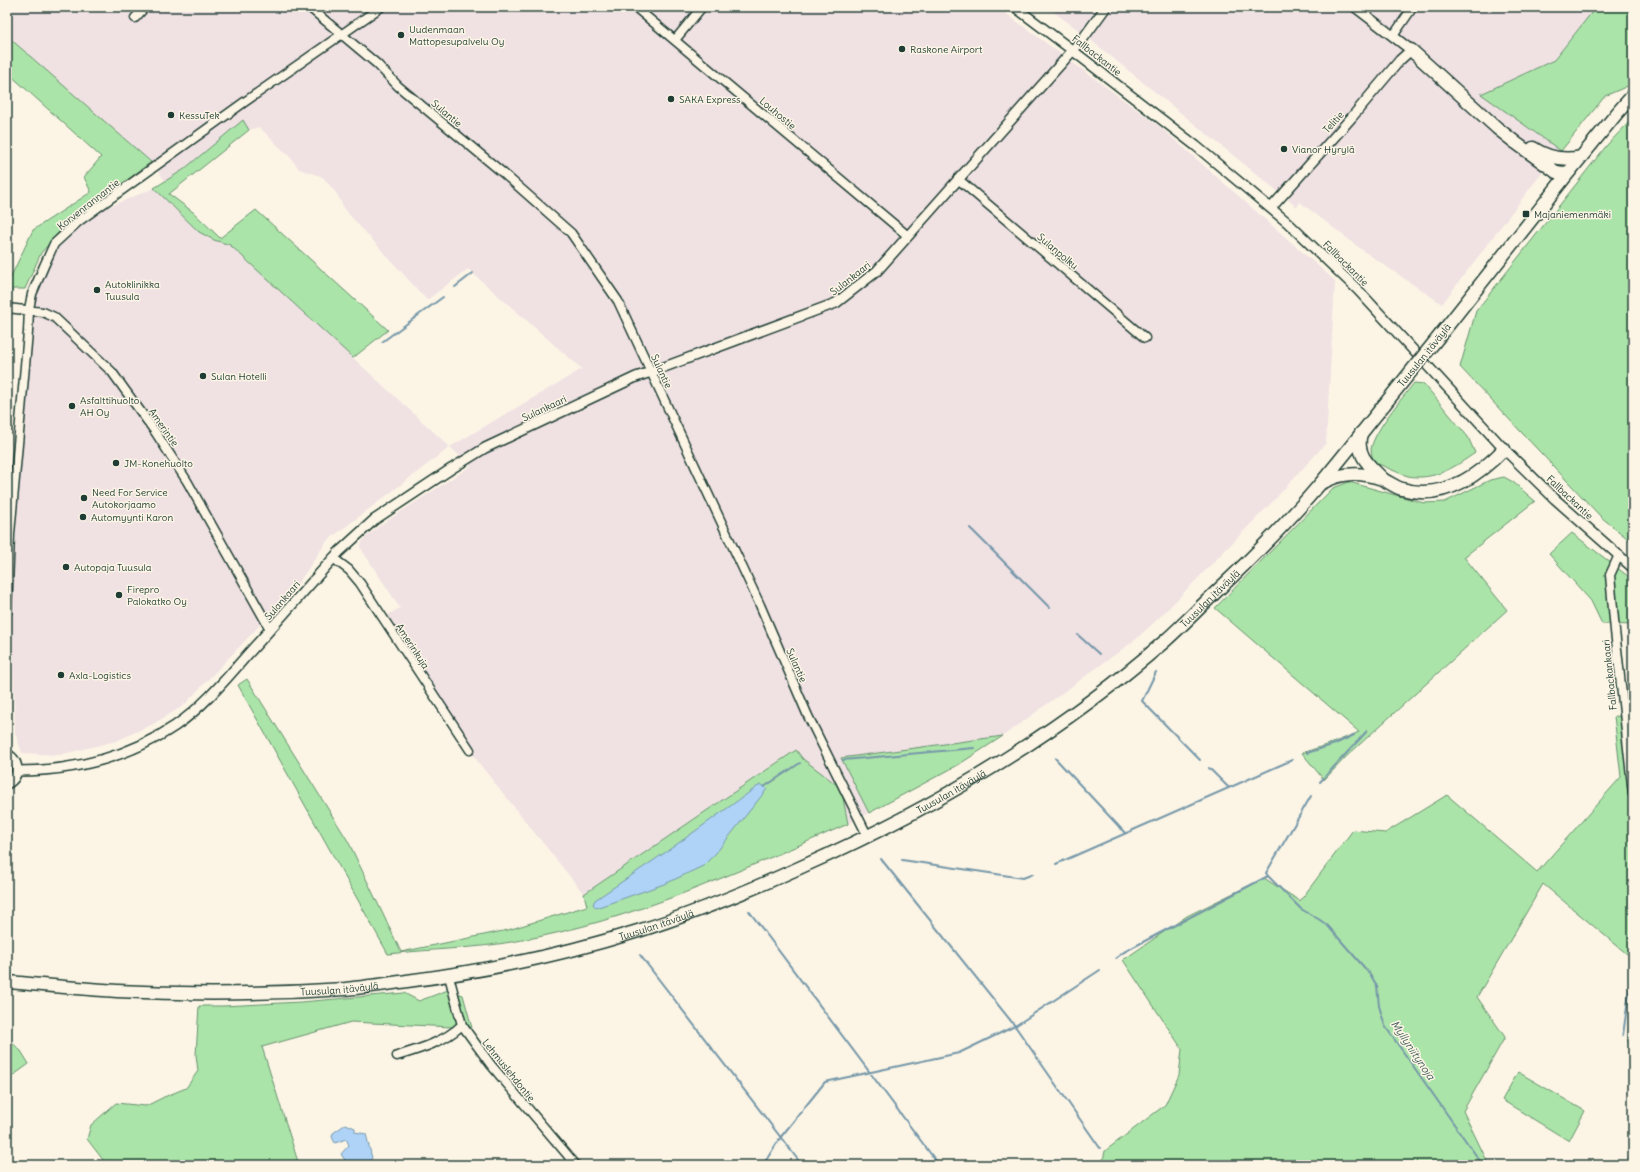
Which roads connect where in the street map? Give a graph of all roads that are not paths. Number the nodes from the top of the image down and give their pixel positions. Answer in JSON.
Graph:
{"nodes":[{"id":1,"x":145,"y":7,"type":"edge"},
{"id":2,"x":309,"y":7,"type":"edge"},
{"id":3,"x":381,"y":7,"type":"edge"},
{"id":4,"x":635,"y":7,"type":"edge"},
{"id":5,"x":702,"y":7,"type":"edge"},
{"id":6,"x":1015,"y":7,"type":"edge"},
{"id":7,"x":1106,"y":7,"type":"edge"},
{"id":8,"x":1355,"y":7,"type":"edge"},
{"id":9,"x":1413,"y":7,"type":"edge"},
{"id":10,"x":135,"y":18,"type":"dead end"},
{"id":11,"x":342,"y":34,"type":"junction"},
{"id":12,"x":1393,"y":36,"type":"junction"},
{"id":13,"x":675,"y":40,"type":"junction"},
{"id":14,"x":1072,"y":50,"type":"junction"},
{"id":15,"x":1411,"y":50,"type":"junction"},
{"id":16,"x":1633,"y":95,"type":"edge"},
{"id":17,"x":1484,"y":115,"type":"junction"},
{"id":18,"x":1580,"y":157,"type":"junction"},
{"id":19,"x":1569,"y":172,"type":"junction"},
{"id":20,"x":958,"y":179,"type":"junction"},
{"id":21,"x":1548,"y":199,"type":"junction"},
{"id":22,"x":1271,"y":208,"type":"junction"},
{"id":23,"x":908,"y":236,"type":"junction"},
{"id":24,"x":7,"y":308,"type":"edge"},
{"id":25,"x":28,"y":309,"type":"junction"},
{"id":26,"x":1145,"y":338,"type":"dead end"},
{"id":27,"x":651,"y":372,"type":"junction"},
{"id":28,"x":1361,"y":432,"type":"junction"},
{"id":29,"x":1504,"y":449,"type":"junction"},
{"id":30,"x":1383,"y":480,"type":"junction"},
{"id":31,"x":1320,"y":484,"type":"junction"},
{"id":32,"x":9,"y":534,"type":"edge"},
{"id":33,"x":1619,"y":555,"type":"junction"},
{"id":34,"x":333,"y":558,"type":"junction"},
{"id":35,"x":1633,"y":568,"type":"edge"},
{"id":36,"x":7,"y":612,"type":"edge"},
{"id":37,"x":270,"y":630,"type":"junction"},
{"id":38,"x":470,"y":750,"type":"dead end"},
{"id":39,"x":7,"y":754,"type":"edge"},
{"id":40,"x":17,"y":771,"type":"junction"},
{"id":41,"x":7,"y":784,"type":"edge"},
{"id":42,"x":1633,"y":794,"type":"edge"},
{"id":43,"x":868,"y":837,"type":"junction"},
{"id":44,"x":449,"y":976,"type":"junction"},
{"id":45,"x":7,"y":982,"type":"edge"},
{"id":46,"x":462,"y":1025,"type":"junction"},
{"id":47,"x":397,"y":1056,"type":"dead end"},
{"id":48,"x":576,"y":1165,"type":"edge"}],
"edges":[{"from":1,"to":10,"type":"street"},
{"from":2,"to":11,"type":"street","name":"Sulantie"},
{"from":3,"to":11,"type":"street","name":"Korvenrannantie"},
{"from":4,"to":13,"type":"street","name":"Louhostie"},
{"from":5,"to":13,"type":"street"},
{"from":6,"to":14,"type":"street","name":"Fallbackantie"},
{"from":7,"to":14,"type":"street","name":"Sulankaari"},
{"from":8,"to":12,"type":"street"},
{"from":9,"to":12,"type":"street"},
{"from":11,"to":25,"type":"street","name":"Korvenrannantie"},
{"from":11,"to":27,"type":"street","name":"Sulantie"},
{"from":12,"to":15,"type":"street"},
{"from":13,"to":23,"type":"street","name":"Louhostie"},
{"from":14,"to":20,"type":"street","name":"Sulankaari"},
{"from":14,"to":22,"type":"street","name":"Fallbackantie"},
{"from":15,"to":17,"type":"main road"},
{"from":15,"to":22,"type":"street","name":"Telitie"},
{"from":16,"to":18,"type":"main road","name":"Tuusulan itäväylä"},
{"from":17,"to":18,"type":"main road"},
{"from":17,"to":19,"type":"main road"},
{"from":17,"to":21,"type":"main road"},
{"from":18,"to":19,"type":"main road","name":"Tuusulan itäväylä"},
{"from":19,"to":21,"type":"main road","name":"Tuusulan itäväylä"},
{"from":20,"to":23,"type":"street","name":"Sulankaari"},
{"from":20,"to":26,"type":"street","name":"Sulanpolku"},
{"from":21,"to":28,"type":"main road","name":"Tuusulan itäväylä","bridge":true},
{"from":22,"to":29,"type":"street","name":"Fallbackantie"},
{"from":23,"to":27,"type":"street","name":"Sulankaari"},
{"from":24,"to":25,"type":"street","name":"Amerintie"},
{"from":25,"to":32,"type":"street","name":"Korvenrannantie"},
{"from":25,"to":37,"type":"street","name":"Amerintie"},
{"from":27,"to":34,"type":"street","name":"Sulankaari"},
{"from":27,"to":43,"type":"street","name":"Sulantie"},
{"from":28,"to":30,"type":"main road"},
{"from":28,"to":31,"type":"main road","name":"Tuusulan itäväylä"},
{"from":29,"to":30,"type":"main road"},
{"from":29,"to":33,"type":"street","name":"Fallbackantie"},
{"from":30,"to":31,"type":"main road"},
{"from":31,"to":43,"type":"main road","name":"Tuusulan itäväylä"},
{"from":32,"to":36,"type":"street","name":"Korvenrannantie"},
{"from":33,"to":35,"type":"street","name":"Fallbackantie"},
{"from":33,"to":42,"type":"street","name":"Fallbackankaari"},
{"from":34,"to":37,"type":"street","name":"Sulankaari"},
{"from":34,"to":38,"type":"street","name":"Amerinkuja"},
{"from":37,"to":40,"type":"street","name":"Sulankaari"},
{"from":39,"to":40,"type":"street"},
{"from":40,"to":41,"type":"street"},
{"from":43,"to":44,"type":"main road","name":"Tuusulan itäväylä"},
{"from":44,"to":45,"type":"main road","name":"Tuusulan itäväylä"},
{"from":44,"to":46,"type":"street","name":"Lehmuslehdontie"},
{"from":46,"to":47,"type":"street"},
{"from":46,"to":48,"type":"street","name":"Lehmuslehdontie"}]}
